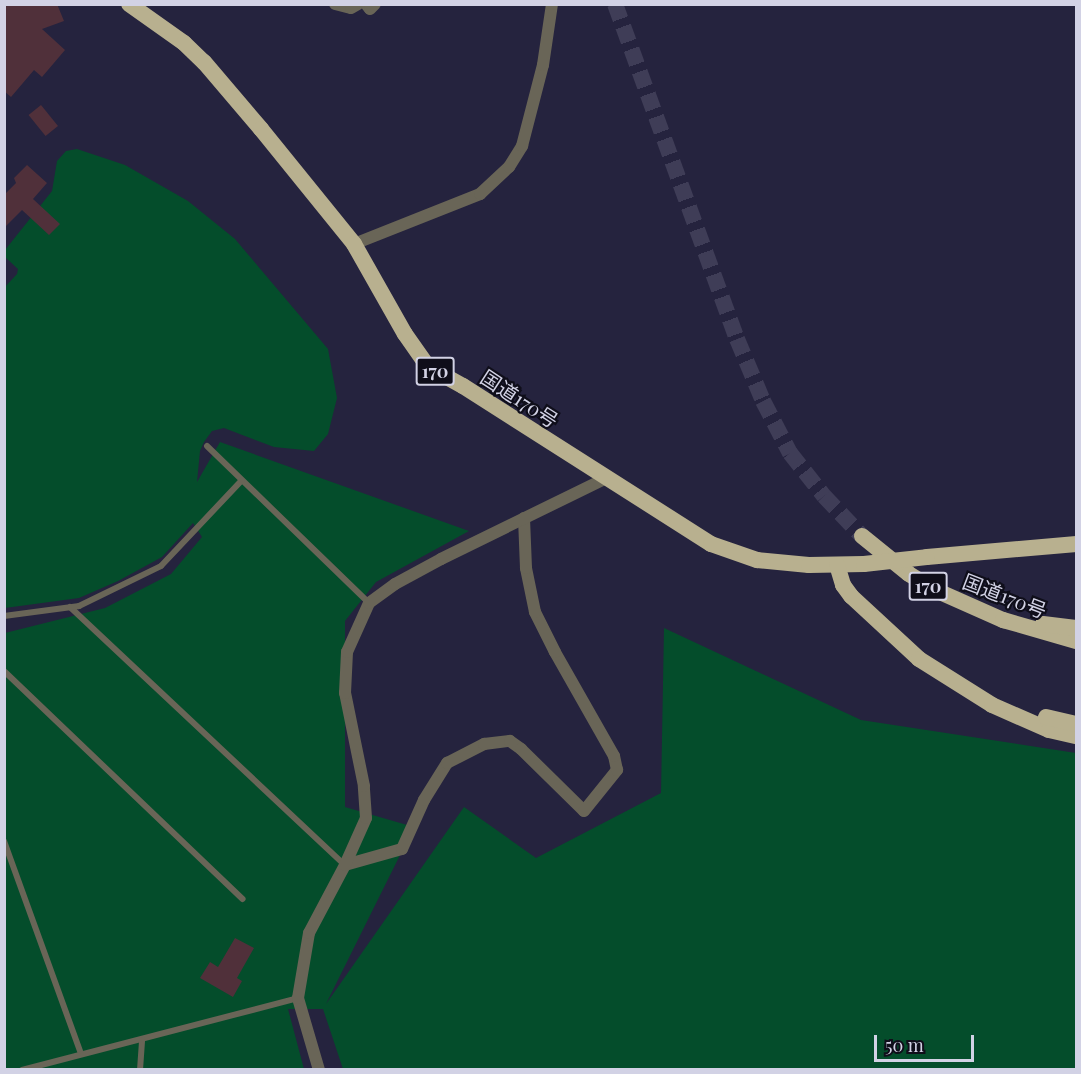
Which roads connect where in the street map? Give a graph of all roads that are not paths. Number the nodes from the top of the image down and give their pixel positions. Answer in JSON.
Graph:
{"nodes":[{"id":1,"x":129,"y":4,"type":"edge"},
{"id":2,"x":334,"y":4,"type":"edge"},
{"id":3,"x":358,"y":4,"type":"edge"},
{"id":4,"x":366,"y":4,"type":"edge"},
{"id":5,"x":375,"y":4,"type":"edge"},
{"id":6,"x":552,"y":4,"type":"edge"},
{"id":7,"x":354,"y":244,"type":"junction"},
{"id":8,"x":207,"y":446,"type":"dead end"},
{"id":9,"x":606,"y":478,"type":"junction"},
{"id":10,"x":241,"y":481,"type":"junction"},
{"id":11,"x":524,"y":518,"type":"junction"},
{"id":12,"x":862,"y":536,"type":"tunnel mouth"},
{"id":13,"x":1077,"y":544,"type":"edge"},
{"id":14,"x":837,"y":565,"type":"junction"},
{"id":15,"x":369,"y":603,"type":"junction"},
{"id":16,"x":70,"y":608,"type":"junction"},
{"id":17,"x":4,"y":616,"type":"edge"},
{"id":18,"x":1004,"y":620,"type":"junction"},
{"id":19,"x":1077,"y":628,"type":"edge"},
{"id":20,"x":1038,"y":631,"type":"junction"},
{"id":21,"x":1077,"y":642,"type":"edge"},
{"id":22,"x":1077,"y":652,"type":"edge"},
{"id":23,"x":4,"y":671,"type":"edge"},
{"id":24,"x":1077,"y":724,"type":"edge"},
{"id":25,"x":1077,"y":736,"type":"edge"},
{"id":26,"x":4,"y":842,"type":"edge"},
{"id":27,"x":345,"y":866,"type":"junction"},
{"id":28,"x":243,"y":898,"type":"dead end"},
{"id":29,"x":298,"y":998,"type":"junction"},
{"id":30,"x":142,"y":1040,"type":"junction"},
{"id":31,"x":81,"y":1054,"type":"junction"},
{"id":32,"x":22,"y":1070,"type":"edge"},
{"id":33,"x":140,"y":1070,"type":"edge"},
{"id":34,"x":319,"y":1070,"type":"edge"}],
"edges":[{"from":1,"to":7,"type":"highway","name":"国道170号","number":"170"},
{"from":2,"to":3,"type":"street"},
{"from":4,"to":5,"type":"street"},
{"from":6,"to":7,"type":"street"},
{"from":7,"to":9,"type":"highway","name":"国道170号","number":"170"},
{"from":8,"to":10,"type":"lane"},
{"from":9,"to":11,"type":"street"},
{"from":9,"to":14,"type":"highway","name":"国道170号","number":"170"},
{"from":10,"to":15,"type":"lane"},
{"from":10,"to":16,"type":"lane"},
{"from":11,"to":15,"type":"street"},
{"from":11,"to":27,"type":"street"},
{"from":12,"to":18,"type":"highway","name":"国道170号","number":"170"},
{"from":13,"to":14,"type":"highway","name":"国道170号","number":"170","bridge":true},
{"from":14,"to":24,"type":"highway"},
{"from":14,"to":25,"type":"highway"},
{"from":15,"to":27,"type":"street"},
{"from":16,"to":17,"type":"lane"},
{"from":16,"to":27,"type":"lane"},
{"from":18,"to":19,"type":"highway"},
{"from":18,"to":20,"type":"highway","name":"国道170号","number":"170"},
{"from":20,"to":21,"type":"highway","name":"国道170号","number":"170"},
{"from":20,"to":22,"type":"highway"},
{"from":23,"to":28,"type":"lane"},
{"from":26,"to":31,"type":"lane"},
{"from":27,"to":29,"type":"street"},
{"from":29,"to":30,"type":"lane"},
{"from":29,"to":34,"type":"street"},
{"from":30,"to":31,"type":"lane"},
{"from":30,"to":33,"type":"lane"},
{"from":31,"to":32,"type":"lane"}]}
